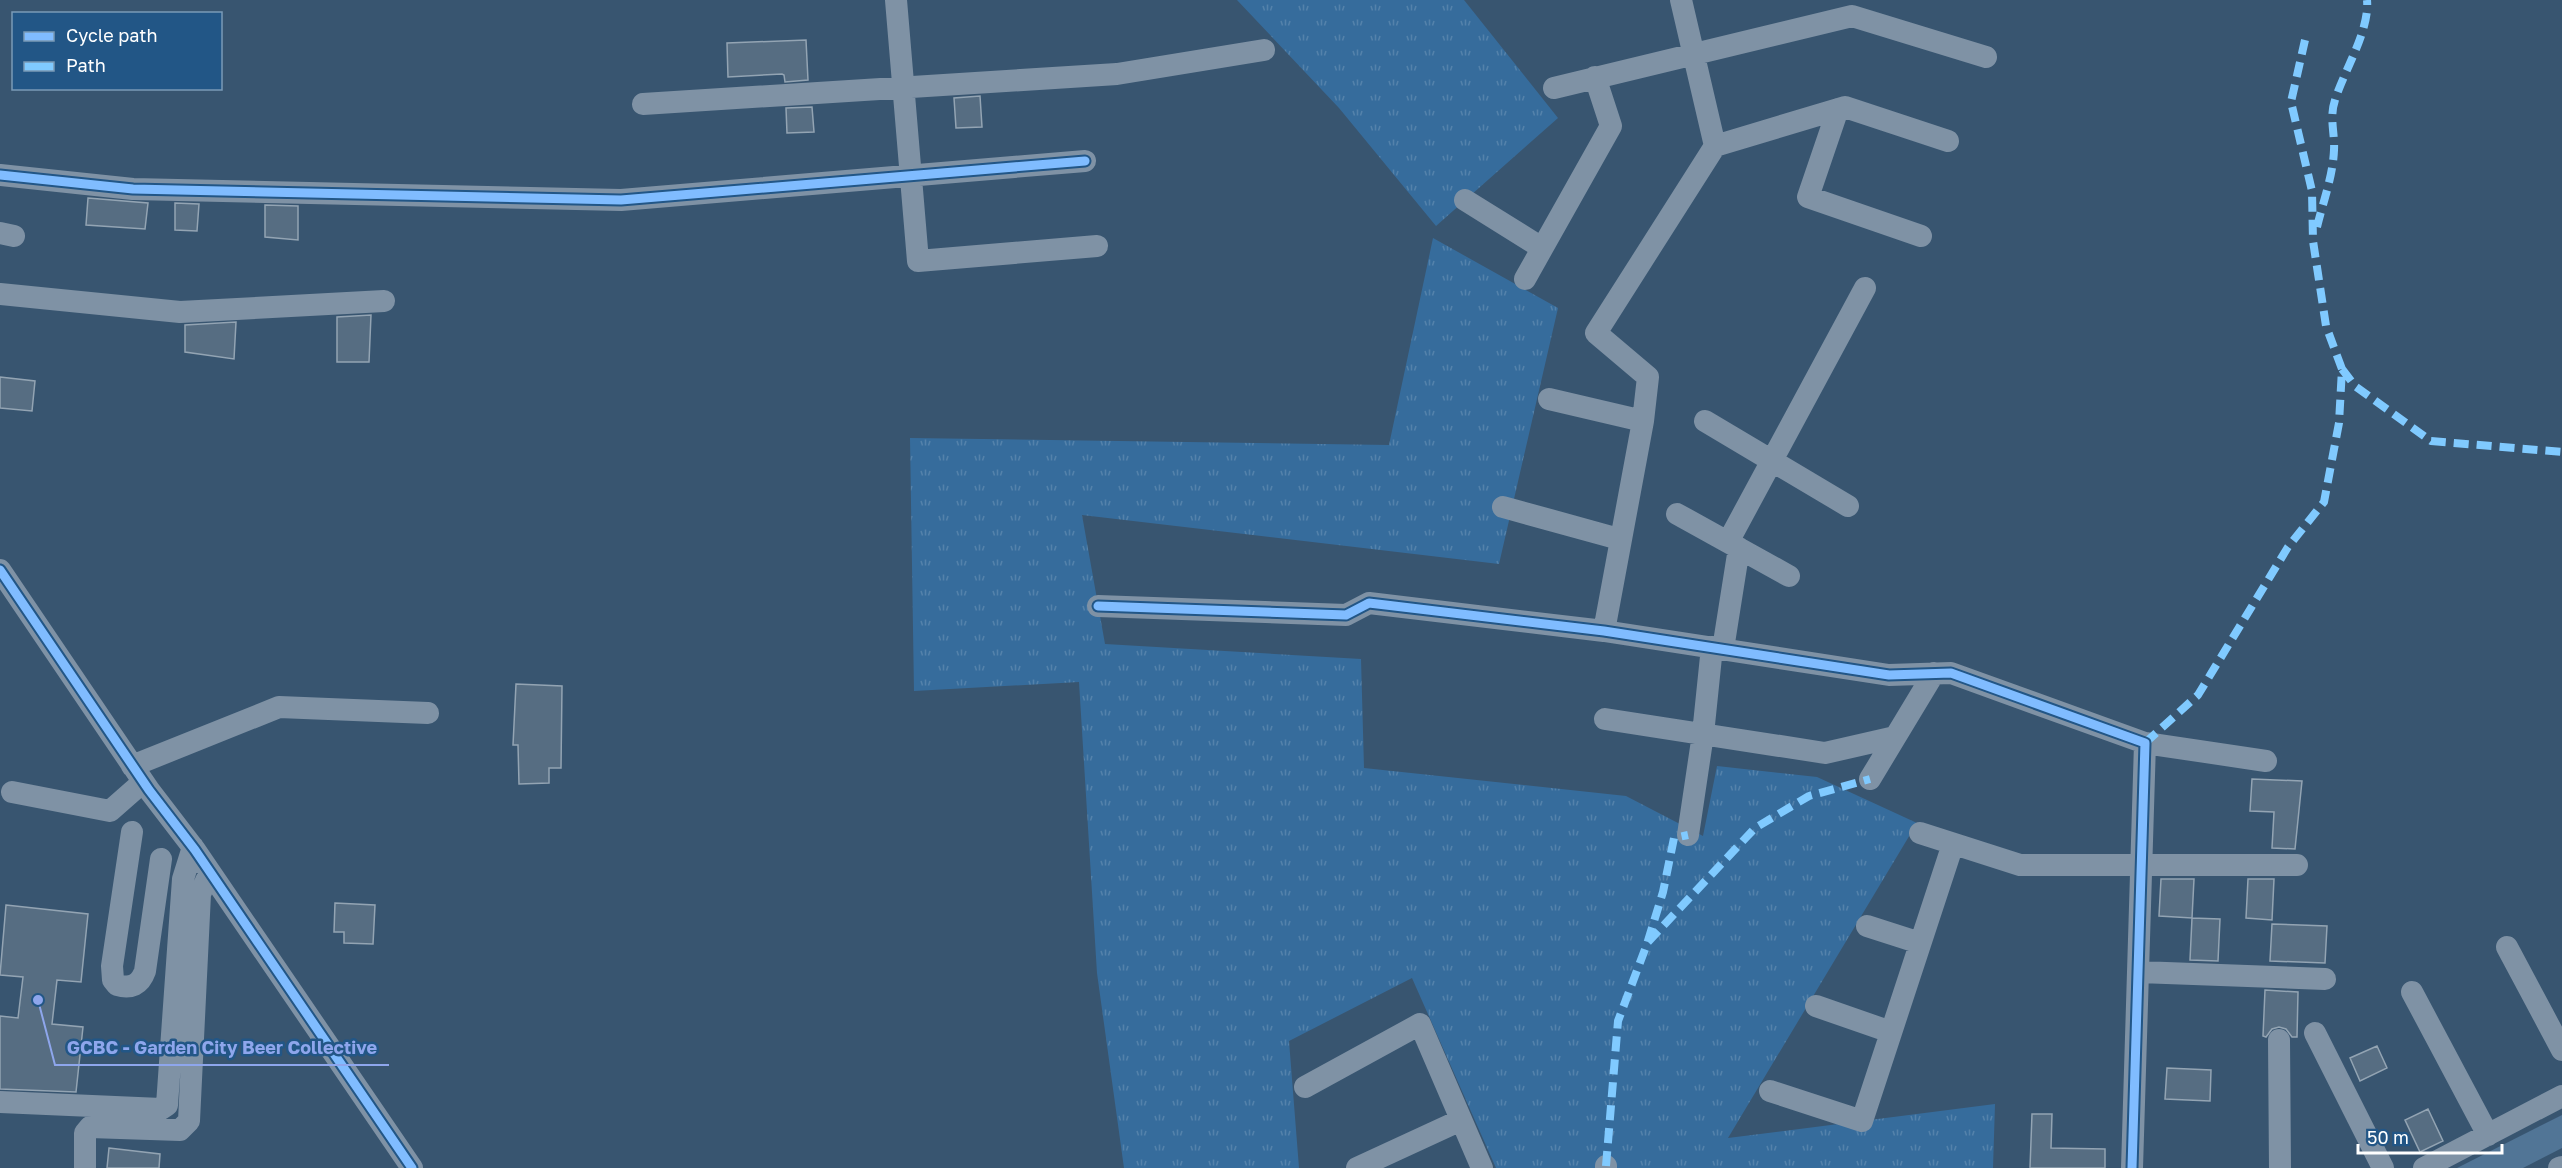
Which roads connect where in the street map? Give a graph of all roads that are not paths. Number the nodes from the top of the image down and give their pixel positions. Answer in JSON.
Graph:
{"nodes":[{"id":1,"x":896,"y":0,"type":"edge"},
{"id":2,"x":1682,"y":0,"type":"edge"},
{"id":3,"x":1264,"y":50,"type":"dead end"},
{"id":4,"x":1694,"y":53,"type":"junction"},
{"id":5,"x":1986,"y":57,"type":"dead end"},
{"id":6,"x":1595,"y":77,"type":"junction"},
{"id":7,"x":903,"y":88,"type":"junction"},
{"id":8,"x":1554,"y":88,"type":"dead end"},
{"id":9,"x":643,"y":104,"type":"dead end"},
{"id":10,"x":1838,"y":109,"type":"junction"},
{"id":11,"x":1948,"y":141,"type":"dead end"},
{"id":12,"x":1715,"y":146,"type":"junction"},
{"id":13,"x":1084,"y":162,"type":"dead end"},
{"id":14,"x":0,"y":175,"type":"edge"},
{"id":15,"x":910,"y":176,"type":"junction"},
{"id":16,"x":1465,"y":200,"type":"dead end"},
{"id":17,"x":1921,"y":236,"type":"dead end"},
{"id":18,"x":1097,"y":246,"type":"dead end"},
{"id":19,"x":1542,"y":248,"type":"junction"},
{"id":20,"x":1525,"y":279,"type":"dead end"},
{"id":21,"x":1865,"y":288,"type":"dead end"},
{"id":22,"x":0,"y":294,"type":"edge"},
{"id":23,"x":384,"y":301,"type":"dead end"},
{"id":24,"x":1550,"y":399,"type":"dead end"},
{"id":25,"x":1643,"y":421,"type":"junction"},
{"id":26,"x":1705,"y":421,"type":"dead end"},
{"id":27,"x":1772,"y":460,"type":"junction"},
{"id":28,"x":1848,"y":506,"type":"dead end"},
{"id":29,"x":1503,"y":507,"type":"dead end"},
{"id":30,"x":1677,"y":514,"type":"dead end"},
{"id":31,"x":1619,"y":539,"type":"junction"},
{"id":32,"x":1733,"y":545,"type":"junction"},
{"id":33,"x":0,"y":570,"type":"edge"},
{"id":34,"x":1789,"y":576,"type":"dead end"},
{"id":35,"x":1098,"y":606,"type":"dead end"},
{"id":36,"x":1604,"y":631,"type":"junction"},
{"id":37,"x":1717,"y":648,"type":"junction"},
{"id":38,"x":1934,"y":673,"type":"junction"},
{"id":39,"x":428,"y":713,"type":"dead end"},
{"id":40,"x":1605,"y":719,"type":"dead end"},
{"id":41,"x":1703,"y":734,"type":"junction"},
{"id":42,"x":1895,"y":737,"type":"junction"},
{"id":43,"x":2145,"y":743,"type":"junction"},
{"id":44,"x":2266,"y":760,"type":"dead end"},
{"id":45,"x":138,"y":774,"type":"junction"},
{"id":46,"x":1870,"y":779,"type":"dead end"},
{"id":47,"x":12,"y":792,"type":"dead end"},
{"id":48,"x":110,"y":811,"type":"junction"},
{"id":49,"x":132,"y":832,"type":"junction"},
{"id":50,"x":1920,"y":834,"type":"dead end"},
{"id":51,"x":1688,"y":835,"type":"dead end"},
{"id":52,"x":1953,"y":844,"type":"junction"},
{"id":53,"x":193,"y":847,"type":"junction"},
{"id":54,"x":161,"y":859,"type":"junction"},
{"id":55,"x":2297,"y":865,"type":"dead end"},
{"id":56,"x":2141,"y":867,"type":"junction"},
{"id":57,"x":210,"y":872,"type":"junction"},
{"id":58,"x":183,"y":879,"type":"junction"},
{"id":59,"x":200,"y":894,"type":"junction"},
{"id":60,"x":1867,"y":926,"type":"dead end"},
{"id":61,"x":1920,"y":943,"type":"junction"},
{"id":62,"x":2507,"y":947,"type":"dead end"},
{"id":63,"x":2139,"y":972,"type":"junction"},
{"id":64,"x":2325,"y":979,"type":"dead end"},
{"id":65,"x":2412,"y":992,"type":"dead end"},
{"id":66,"x":1816,"y":1006,"type":"dead end"},
{"id":67,"x":1891,"y":1032,"type":"junction"},
{"id":68,"x":2315,"y":1033,"type":"dead end"},
{"id":69,"x":2279,"y":1040,"type":"dead end"},
{"id":70,"x":2562,"y":1050,"type":"edge"},
{"id":71,"x":1305,"y":1087,"type":"dead end"},
{"id":72,"x":1770,"y":1091,"type":"dead end"},
{"id":73,"x":2562,"y":1096,"type":"edge"},
{"id":74,"x":0,"y":1102,"type":"edge"},
{"id":75,"x":1461,"y":1120,"type":"junction"},
{"id":76,"x":2488,"y":1135,"type":"junction"},
{"id":77,"x":85,"y":1168,"type":"edge"},
{"id":78,"x":412,"y":1168,"type":"edge"},
{"id":79,"x":1357,"y":1168,"type":"edge"},
{"id":80,"x":1482,"y":1168,"type":"edge"},
{"id":81,"x":2132,"y":1168,"type":"edge"},
{"id":82,"x":2280,"y":1168,"type":"edge"},
{"id":83,"x":2383,"y":1168,"type":"edge"},
{"id":84,"x":2424,"y":1168,"type":"edge"}],
"edges":[{"from":1,"to":7,"type":"street"},
{"from":2,"to":4,"type":"street"},
{"from":3,"to":7,"type":"street"},
{"from":4,"to":5,"type":"street"},
{"from":4,"to":6,"type":"street"},
{"from":4,"to":12,"type":"street"},
{"from":6,"to":8,"type":"street"},
{"from":6,"to":19,"type":"street"},
{"from":7,"to":9,"type":"street"},
{"from":7,"to":15,"type":"street"},
{"from":10,"to":11,"type":"street"},
{"from":10,"to":12,"type":"street"},
{"from":10,"to":17,"type":"street"},
{"from":12,"to":25,"type":"street"},
{"from":13,"to":15,"type":"street"},
{"from":14,"to":15,"type":"street"},
{"from":15,"to":18,"type":"street"},
{"from":16,"to":19,"type":"street"},
{"from":19,"to":20,"type":"street"},
{"from":21,"to":27,"type":"street"},
{"from":22,"to":23,"type":"street"},
{"from":24,"to":25,"type":"street"},
{"from":25,"to":31,"type":"street"},
{"from":26,"to":27,"type":"street"},
{"from":27,"to":28,"type":"street"},
{"from":27,"to":32,"type":"street"},
{"from":29,"to":31,"type":"street"},
{"from":30,"to":32,"type":"street"},
{"from":31,"to":36,"type":"street"},
{"from":32,"to":34,"type":"street"},
{"from":32,"to":37,"type":"street"},
{"from":33,"to":45,"type":"street"},
{"from":35,"to":36,"type":"street"},
{"from":36,"to":37,"type":"street"},
{"from":37,"to":38,"type":"street"},
{"from":37,"to":41,"type":"street"},
{"from":38,"to":42,"type":"street"},
{"from":38,"to":43,"type":"street"},
{"from":39,"to":45,"type":"street"},
{"from":40,"to":41,"type":"street"},
{"from":41,"to":42,"type":"street"},
{"from":41,"to":51,"type":"street"},
{"from":42,"to":46,"type":"street"},
{"from":43,"to":44,"type":"street"},
{"from":43,"to":56,"type":"street"},
{"from":45,"to":48,"type":"street"},
{"from":45,"to":53,"type":"street"},
{"from":47,"to":48,"type":"street"},
{"from":48,"to":49,"type":"street"},
{"from":49,"to":54,"type":"street"},
{"from":49,"to":54,"type":"street"},
{"from":50,"to":52,"type":"street"},
{"from":52,"to":56,"type":"street"},
{"from":52,"to":61,"type":"street"},
{"from":53,"to":57,"type":"street"},
{"from":53,"to":58,"type":"street"},
{"from":54,"to":58,"type":"street"},
{"from":55,"to":56,"type":"street"},
{"from":56,"to":63,"type":"street"},
{"from":57,"to":59,"type":"street"},
{"from":57,"to":78,"type":"street"},
{"from":58,"to":59,"type":"street"},
{"from":58,"to":74,"type":"street"},
{"from":59,"to":77,"type":"street"},
{"from":60,"to":61,"type":"street"},
{"from":61,"to":67,"type":"street"},
{"from":62,"to":70,"type":"street"},
{"from":63,"to":64,"type":"street"},
{"from":63,"to":81,"type":"street"},
{"from":65,"to":76,"type":"street"},
{"from":66,"to":67,"type":"street"},
{"from":67,"to":72,"type":"street"},
{"from":68,"to":83,"type":"street"},
{"from":69,"to":82,"type":"street"},
{"from":71,"to":75,"type":"street"},
{"from":73,"to":76,"type":"street"},
{"from":75,"to":79,"type":"street"},
{"from":75,"to":80,"type":"street"},
{"from":76,"to":84,"type":"street"}]}
